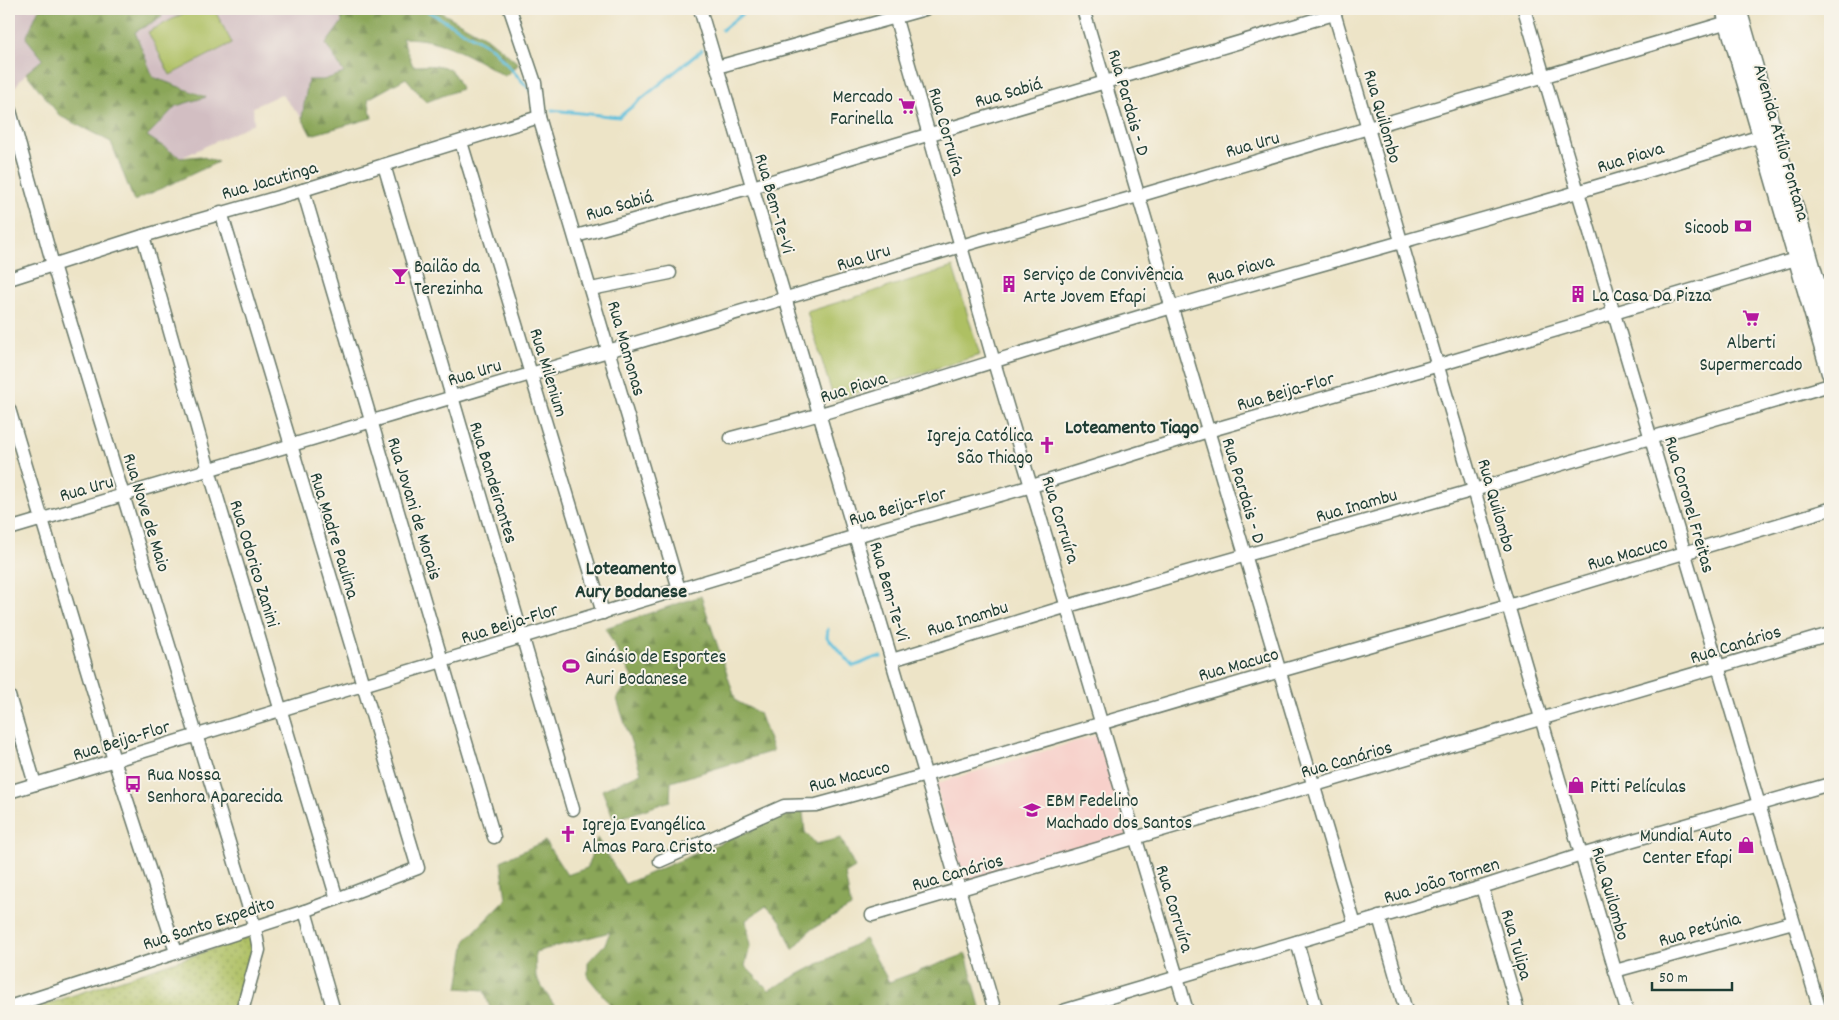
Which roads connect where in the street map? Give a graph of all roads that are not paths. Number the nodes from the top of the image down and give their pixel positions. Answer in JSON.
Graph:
{"nodes":[{"id":1,"x":510,"y":9,"type":"edge"},
{"id":2,"x":700,"y":9,"type":"edge"},
{"id":3,"x":925,"y":9,"type":"edge"},
{"id":4,"x":1083,"y":9,"type":"edge"},
{"id":5,"x":1524,"y":9,"type":"edge"},
{"id":6,"x":1738,"y":9,"type":"edge"},
{"id":7,"x":1334,"y":11,"type":"edge"},
{"id":8,"x":895,"y":13,"type":"edge"},
{"id":9,"x":1726,"y":16,"type":"edge"},
{"id":10,"x":717,"y":67,"type":"junction"},
{"id":11,"x":1544,"y":77,"type":"junction"},
{"id":12,"x":1104,"y":82,"type":"junction"},
{"id":13,"x":9,"y":107,"type":"edge"},
{"id":14,"x":539,"y":117,"type":"junction"},
{"id":15,"x":1368,"y":129,"type":"junction"},
{"id":16,"x":930,"y":133,"type":"junction"},
{"id":17,"x":1761,"y":136,"type":"junction"},
{"id":18,"x":461,"y":142,"type":"junction"},
{"id":19,"x":384,"y":165,"type":"junction"},
{"id":20,"x":752,"y":187,"type":"junction"},
{"id":21,"x":303,"y":190,"type":"junction"},
{"id":22,"x":1578,"y":191,"type":"junction"},
{"id":23,"x":1138,"y":196,"type":"junction"},
{"id":24,"x":221,"y":212,"type":"junction"},
{"id":25,"x":143,"y":236,"type":"junction"},
{"id":26,"x":576,"y":236,"type":"junction"},
{"id":27,"x":1401,"y":240,"type":"junction"},
{"id":28,"x":962,"y":247,"type":"junction"},
{"id":29,"x":1796,"y":259,"type":"junction"},
{"id":30,"x":53,"y":265,"type":"junction"},
{"id":31,"x":670,"y":273,"type":"dead end"},
{"id":32,"x":9,"y":279,"type":"edge"},
{"id":33,"x":591,"y":289,"type":"junction"},
{"id":34,"x":785,"y":299,"type":"junction"},
{"id":35,"x":1171,"y":307,"type":"junction"},
{"id":36,"x":1615,"y":314,"type":"junction"},
{"id":37,"x":1830,"y":329,"type":"edge"},
{"id":38,"x":610,"y":350,"type":"junction"},
{"id":39,"x":994,"y":362,"type":"junction"},
{"id":40,"x":1438,"y":366,"type":"junction"},
{"id":41,"x":1830,"y":373,"type":"edge"},
{"id":42,"x":530,"y":374,"type":"junction"},
{"id":43,"x":1830,"y":385,"type":"edge"},
{"id":44,"x":450,"y":398,"type":"junction"},
{"id":45,"x":9,"y":408,"type":"edge"},
{"id":46,"x":820,"y":415,"type":"junction"},
{"id":47,"x":370,"y":421,"type":"junction"},
{"id":48,"x":1208,"y":431,"type":"junction"},
{"id":49,"x":731,"y":438,"type":"dead end"},
{"id":50,"x":1652,"y":438,"type":"junction"},
{"id":51,"x":290,"y":446,"type":"junction"},
{"id":52,"x":209,"y":470,"type":"junction"},
{"id":53,"x":1032,"y":486,"type":"junction"},
{"id":54,"x":1474,"y":490,"type":"junction"},
{"id":55,"x":124,"y":496,"type":"junction"},
{"id":56,"x":1830,"y":509,"type":"edge"},
{"id":57,"x":41,"y":519,"type":"junction"},
{"id":58,"x":9,"y":529,"type":"edge"},
{"id":59,"x":856,"y":536,"type":"junction"},
{"id":60,"x":1245,"y":554,"type":"junction"},
{"id":61,"x":1686,"y":554,"type":"junction"},
{"id":62,"x":680,"y":589,"type":"junction"},
{"id":63,"x":1068,"y":606,"type":"junction"},
{"id":64,"x":1508,"y":606,"type":"junction"},
{"id":65,"x":603,"y":613,"type":"junction"},
{"id":66,"x":1830,"y":634,"type":"edge"},
{"id":67,"x":523,"y":637,"type":"junction"},
{"id":68,"x":892,"y":660,"type":"junction"},
{"id":69,"x":443,"y":661,"type":"junction"},
{"id":70,"x":1719,"y":667,"type":"junction"},
{"id":71,"x":1280,"y":670,"type":"junction"},
{"id":72,"x":362,"y":686,"type":"junction"},
{"id":73,"x":9,"y":696,"type":"edge"},
{"id":74,"x":281,"y":711,"type":"junction"},
{"id":75,"x":1542,"y":720,"type":"junction"},
{"id":76,"x":1102,"y":722,"type":"junction"},
{"id":77,"x":195,"y":736,"type":"junction"},
{"id":78,"x":114,"y":760,"type":"junction"},
{"id":79,"x":926,"y":775,"type":"junction"},
{"id":80,"x":35,"y":784,"type":"junction"},
{"id":81,"x":1830,"y":784,"type":"edge"},
{"id":82,"x":1314,"y":786,"type":"junction"},
{"id":83,"x":9,"y":792,"type":"edge"},
{"id":84,"x":1759,"y":805,"type":"junction"},
{"id":85,"x":573,"y":809,"type":"dead end"},
{"id":86,"x":494,"y":837,"type":"dead end"},
{"id":87,"x":1136,"y":837,"type":"junction"},
{"id":88,"x":1581,"y":855,"type":"junction"},
{"id":89,"x":660,"y":861,"type":"dead end"},
{"id":90,"x":418,"y":868,"type":"joint"},
{"id":91,"x":1482,"y":887,"type":"junction"},
{"id":92,"x":959,"y":890,"type":"junction"},
{"id":93,"x":337,"y":899,"type":"junction"},
{"id":94,"x":305,"y":911,"type":"junction"},
{"id":95,"x":872,"y":915,"type":"dead end"},
{"id":96,"x":1379,"y":918,"type":"junction"},
{"id":97,"x":1793,"y":922,"type":"junction"},
{"id":98,"x":1355,"y":924,"type":"junction"},
{"id":99,"x":255,"y":928,"type":"junction"},
{"id":100,"x":1297,"y":942,"type":"junction"},
{"id":101,"x":176,"y":952,"type":"junction"},
{"id":102,"x":1615,"y":971,"type":"junction"},
{"id":103,"x":1177,"y":977,"type":"junction"},
{"id":104,"x":247,"y":997,"type":"junction"},
{"id":105,"x":10,"y":1002,"type":"edge"},
{"id":106,"x":242,"y":1011,"type":"edge"},
{"id":107,"x":251,"y":1011,"type":"edge"},
{"id":108,"x":334,"y":1011,"type":"edge"},
{"id":109,"x":995,"y":1011,"type":"edge"},
{"id":110,"x":1063,"y":1011,"type":"edge"},
{"id":111,"x":1187,"y":1011,"type":"edge"},
{"id":112,"x":1317,"y":1011,"type":"edge"},
{"id":113,"x":1406,"y":1011,"type":"edge"},
{"id":114,"x":1518,"y":1011,"type":"edge"},
{"id":115,"x":1627,"y":1011,"type":"edge"},
{"id":116,"x":1820,"y":1011,"type":"edge"}],
"edges":[{"from":1,"to":14,"type":"street","name":"Rua Mamonas"},
{"from":2,"to":10,"type":"street","name":"Rua Bem-Te-Vi"},
{"from":3,"to":8,"type":"street"},
{"from":4,"to":12,"type":"street","name":"Rua Pardais - D"},
{"from":5,"to":11,"type":"street","name":"Rua Coronel Freitas"},
{"from":6,"to":37,"type":"main road","name":"Avenida Atílio Fontana"},
{"from":7,"to":12,"type":"street","name":"Rua Sabiá"},
{"from":7,"to":15,"type":"street","name":"Rua Quilombo"},
{"from":8,"to":10,"type":"street"},
{"from":8,"to":16,"type":"street","name":"Rua Corruíra"},
{"from":9,"to":11,"type":"street","name":"Rua Uru"},
{"from":9,"to":17,"type":"main road","name":"Avenida Atílio Fontana"},
{"from":10,"to":20,"type":"street","name":"Rua Bem-Te-Vi"},
{"from":11,"to":15,"type":"street","name":"Rua Uru"},
{"from":11,"to":22,"type":"street","name":"Rua Coronel Freitas"},
{"from":12,"to":16,"type":"street","name":"Rua Sabiá"},
{"from":12,"to":23,"type":"street","name":"Rua Pardais - D"},
{"from":13,"to":30,"type":"street","name":"Rua Nove de Maio"},
{"from":14,"to":18,"type":"street","name":"Rua Jacutinga"},
{"from":14,"to":26,"type":"street","name":"Rua Mamonas"},
{"from":15,"to":23,"type":"street","name":"Rua Uru"},
{"from":15,"to":27,"type":"street","name":"Rua Quilombo"},
{"from":16,"to":20,"type":"street","name":"Rua Sabiá"},
{"from":16,"to":28,"type":"street","name":"Rua Corruíra"},
{"from":17,"to":22,"type":"street","name":"Rua Piava"},
{"from":17,"to":29,"type":"main road","name":"Avenida Atílio Fontana"},
{"from":18,"to":19,"type":"street","name":"Rua Jacutinga"},
{"from":18,"to":42,"type":"street","name":"Rua Milenium"},
{"from":19,"to":21,"type":"street","name":"Rua Jacutinga"},
{"from":19,"to":44,"type":"street","name":"Rua Bandeirantes"},
{"from":20,"to":26,"type":"street","name":"Rua Sabiá"},
{"from":20,"to":34,"type":"street","name":"Rua Bem-Te-Vi"},
{"from":21,"to":24,"type":"street","name":"Rua Jacutinga"},
{"from":21,"to":47,"type":"street","name":"Rua Jovani de Morais"},
{"from":22,"to":27,"type":"street","name":"Rua Piava"},
{"from":22,"to":36,"type":"street","name":"Rua Coronel Freitas"},
{"from":23,"to":28,"type":"street","name":"Rua Uru"},
{"from":23,"to":35,"type":"street","name":"Rua Pardais - D"},
{"from":24,"to":25,"type":"street","name":"Rua Jacutinga"},
{"from":24,"to":51,"type":"street","name":"Rua Madre Paulina"},
{"from":25,"to":30,"type":"street","name":"Rua Jacutinga"},
{"from":25,"to":52,"type":"street","name":"Rua Odorico Zanini"},
{"from":26,"to":33,"type":"street","name":"Rua Mamonas"},
{"from":27,"to":35,"type":"street","name":"Rua Piava"},
{"from":27,"to":40,"type":"street","name":"Rua Quilombo"},
{"from":28,"to":34,"type":"street","name":"Rua Uru"},
{"from":28,"to":39,"type":"street","name":"Rua Corruíra"},
{"from":29,"to":36,"type":"street","name":"Rua Beija-Flor"},
{"from":29,"to":41,"type":"main road","name":"Avenida Atílio Fontana"},
{"from":30,"to":32,"type":"street","name":"Rua Jacutinga"},
{"from":30,"to":55,"type":"street","name":"Rua Nove de Maio"},
{"from":31,"to":33,"type":"street"},
{"from":33,"to":38,"type":"street","name":"Rua Mamonas"},
{"from":34,"to":38,"type":"street","name":"Rua Uru"},
{"from":34,"to":46,"type":"street","name":"Rua Bem-Te-Vi"},
{"from":35,"to":39,"type":"street","name":"Rua Piava"},
{"from":35,"to":48,"type":"street","name":"Rua Pardais - D"},
{"from":36,"to":40,"type":"street","name":"Rua Beija-Flor"},
{"from":36,"to":50,"type":"street","name":"Rua Coronel Freitas"},
{"from":38,"to":42,"type":"street","name":"Rua Uru"},
{"from":38,"to":62,"type":"street","name":"Rua Mamonas"},
{"from":39,"to":46,"type":"street","name":"Rua Piava"},
{"from":39,"to":53,"type":"street","name":"Rua Corruíra"},
{"from":40,"to":48,"type":"street","name":"Rua Beija-Flor"},
{"from":40,"to":54,"type":"street","name":"Rua Quilombo"},
{"from":42,"to":44,"type":"street","name":"Rua Uru"},
{"from":42,"to":65,"type":"street","name":"Rua Milenium"},
{"from":43,"to":50,"type":"street","name":"Rua Inambu"},
{"from":44,"to":47,"type":"street","name":"Rua Uru"},
{"from":44,"to":67,"type":"street","name":"Rua Bandeirantes"},
{"from":45,"to":57,"type":"street"},
{"from":46,"to":49,"type":"street","name":"Rua Piava"},
{"from":46,"to":59,"type":"street","name":"Rua Bem-Te-Vi"},
{"from":47,"to":51,"type":"street","name":"Rua Uru"},
{"from":47,"to":69,"type":"street","name":"Rua Jovani de Morais"},
{"from":48,"to":53,"type":"street","name":"Rua Beija-Flor"},
{"from":48,"to":60,"type":"street","name":"Rua Pardais - D"},
{"from":50,"to":54,"type":"street","name":"Rua Inambu"},
{"from":50,"to":61,"type":"street","name":"Rua Coronel Freitas"},
{"from":51,"to":52,"type":"street","name":"Rua Uru"},
{"from":51,"to":72,"type":"street","name":"Rua Madre Paulina"},
{"from":52,"to":55,"type":"street","name":"Rua Uru"},
{"from":52,"to":74,"type":"street","name":"Rua Odorico Zanini"},
{"from":53,"to":59,"type":"street","name":"Rua Beija-Flor"},
{"from":53,"to":63,"type":"street","name":"Rua Corruíra"},
{"from":54,"to":60,"type":"street","name":"Rua Inambu"},
{"from":54,"to":64,"type":"street","name":"Rua Quilombo"},
{"from":55,"to":57,"type":"street","name":"Rua Uru"},
{"from":55,"to":77,"type":"street","name":"Rua Nove de Maio"},
{"from":56,"to":61,"type":"street","name":"Rua Macuco"},
{"from":57,"to":58,"type":"street","name":"Rua Uru"},
{"from":57,"to":78,"type":"street"},
{"from":59,"to":62,"type":"street","name":"Rua Beija-Flor"},
{"from":59,"to":68,"type":"street","name":"Rua Bem-Te-Vi"},
{"from":60,"to":63,"type":"street","name":"Rua Inambu"},
{"from":60,"to":71,"type":"street","name":"Rua Pardais - D"},
{"from":61,"to":64,"type":"street","name":"Rua Macuco"},
{"from":61,"to":70,"type":"street","name":"Rua Coronel Freitas"},
{"from":62,"to":65,"type":"street","name":"Rua Beija-Flor"},
{"from":63,"to":68,"type":"street","name":"Rua Inambu"},
{"from":63,"to":76,"type":"street","name":"Rua Corruíra"},
{"from":64,"to":71,"type":"street","name":"Rua Macuco"},
{"from":64,"to":75,"type":"street","name":"Rua Quilombo"},
{"from":65,"to":67,"type":"street","name":"Rua Beija-Flor"},
{"from":66,"to":70,"type":"street","name":"Rua Canários"},
{"from":67,"to":69,"type":"street","name":"Rua Beija-Flor"},
{"from":67,"to":85,"type":"street","name":"Rua Bandeirantes"},
{"from":68,"to":79,"type":"street","name":"Rua Bem-Te-Vi"},
{"from":69,"to":72,"type":"street","name":"Rua Beija-Flor"},
{"from":69,"to":86,"type":"street","name":"Rua Jovani de Morais"},
{"from":70,"to":75,"type":"street","name":"Rua Canários"},
{"from":70,"to":84,"type":"street","name":"Rua Coronel Freitas"},
{"from":71,"to":76,"type":"street","name":"Rua Macuco"},
{"from":71,"to":82,"type":"street","name":"Rua Pardais - D"},
{"from":72,"to":74,"type":"street","name":"Rua Beija-Flor"},
{"from":72,"to":90,"type":"street","name":"Rua Madre Paulina"},
{"from":73,"to":80,"type":"street"},
{"from":74,"to":77,"type":"street","name":"Rua Beija-Flor"},
{"from":74,"to":93,"type":"street","name":"Rua Odorico Zanini"},
{"from":75,"to":82,"type":"street","name":"Rua Canários"},
{"from":75,"to":88,"type":"street","name":"Rua Quilombo"},
{"from":76,"to":79,"type":"street","name":"Rua Macuco"},
{"from":76,"to":87,"type":"street","name":"Rua Corruíra"},
{"from":77,"to":78,"type":"street","name":"Rua Beija-Flor"},
{"from":77,"to":99,"type":"street","name":"Rua Nove de Maio"},
{"from":78,"to":80,"type":"street","name":"Rua Beija-Flor"},
{"from":78,"to":101,"type":"street"},
{"from":79,"to":89,"type":"street","name":"Rua Macuco"},
{"from":79,"to":92,"type":"street","name":"Rua Bem-Te-Vi"},
{"from":80,"to":83,"type":"street","name":"Rua Beija-Flor"},
{"from":81,"to":84,"type":"street","name":"Rua João Tormen"},
{"from":82,"to":87,"type":"street","name":"Rua Canários"},
{"from":82,"to":98,"type":"street","name":"Rua Pardais - D"},
{"from":84,"to":88,"type":"street","name":"Rua João Tormen"},
{"from":84,"to":97,"type":"street","name":"Rua Coronel Freitas"},
{"from":87,"to":92,"type":"street","name":"Rua Canários"},
{"from":87,"to":103,"type":"street","name":"Rua Corruíra"},
{"from":88,"to":91,"type":"street","name":"Rua João Tormen"},
{"from":88,"to":102,"type":"street","name":"Rua Quilombo"},
{"from":90,"to":93,"type":"street","name":"Rua Santo Expedito"},
{"from":91,"to":96,"type":"street","name":"Rua João Tormen"},
{"from":91,"to":114,"type":"street","name":"Rua Tulipa"},
{"from":92,"to":95,"type":"street","name":"Rua Canários"},
{"from":92,"to":109,"type":"street","name":"Rua Bem-Te-Vi"},
{"from":93,"to":94,"type":"street","name":"Rua Santo Expedito"},
{"from":94,"to":99,"type":"street","name":"Rua Santo Expedito"},
{"from":94,"to":108,"type":"street"},
{"from":96,"to":98,"type":"street","name":"Rua João Tormen"},
{"from":96,"to":113,"type":"street"},
{"from":97,"to":102,"type":"street","name":"Rua Petúnia"},
{"from":97,"to":116,"type":"street","name":"Rua Coronel Freitas"},
{"from":98,"to":100,"type":"street","name":"Rua João Tormen"},
{"from":99,"to":101,"type":"street","name":"Rua Santo Expedito"},
{"from":99,"to":104,"type":"street","name":"Rua Nove de Maio"},
{"from":100,"to":103,"type":"street","name":"Rua João Tormen"},
{"from":100,"to":112,"type":"street"},
{"from":101,"to":105,"type":"street","name":"Rua Santo Expedito"},
{"from":102,"to":115,"type":"street","name":"Rua Quilombo"},
{"from":103,"to":110,"type":"street","name":"Rua João Tormen"},
{"from":103,"to":111,"type":"street","name":"Rua Corruíra"},
{"from":104,"to":106,"type":"street","name":"Rua Nove de Maio"},
{"from":104,"to":107,"type":"street"}]}
